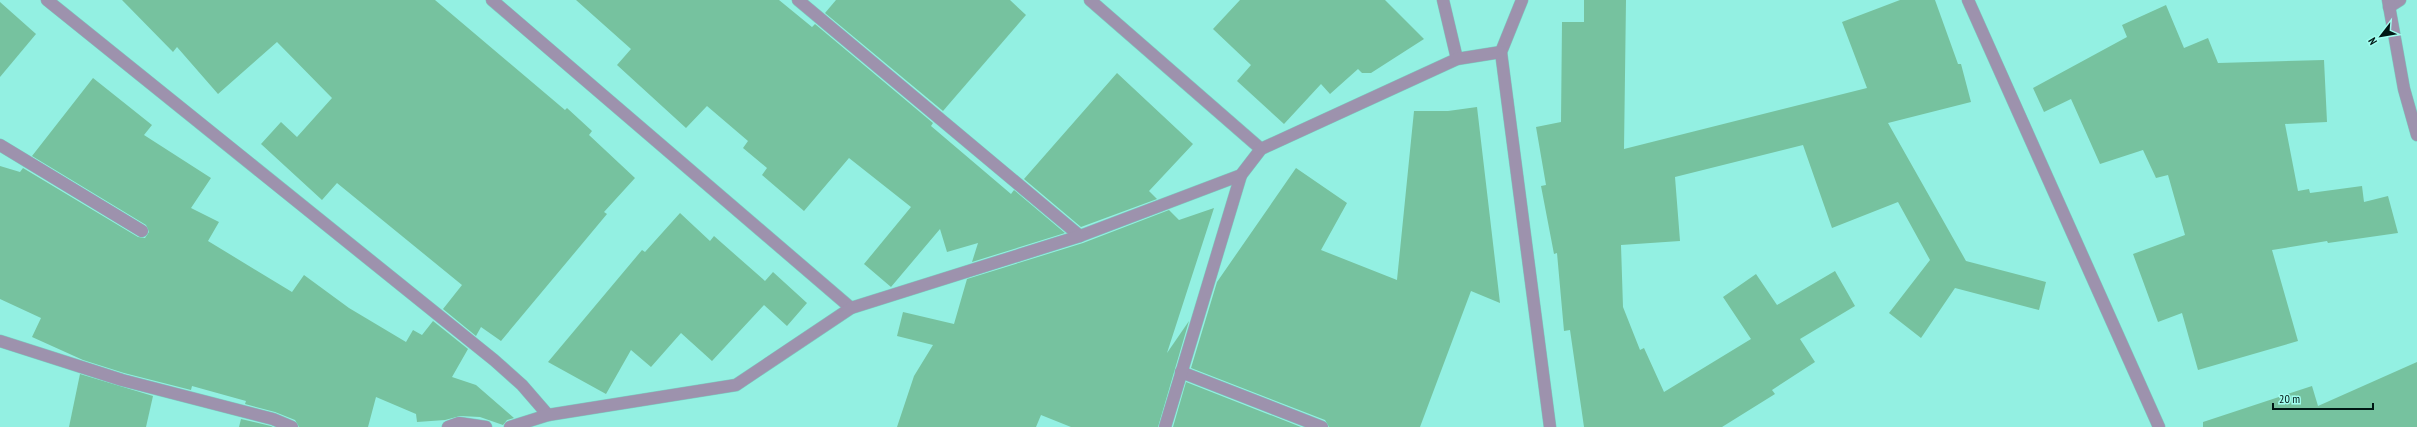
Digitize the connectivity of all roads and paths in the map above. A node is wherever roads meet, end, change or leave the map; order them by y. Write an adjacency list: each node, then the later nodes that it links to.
1 (47, 0): 21 (street)
2 (492, 0): 18 (street)
3 (798, 0): 17 (street)
4 (1090, 0): 14 (street)
5 (1443, 0): 11 (street)
6 (1522, 0): 10 (street)
7 (1968, 0): 29 (street)
8 (2400, 0): 9 (street)
9 (2389, 3): 12 (street)
10 (1501, 52): 11 (street); 28 (street)
11 (1457, 59): 14 (street)
12 (2417, 135)
13 (0, 145): 16 (street)
14 (1261, 149): 15 (street)
15 (1241, 175): 17 (street); 20 (street)
16 (142, 232)
17 (1080, 236): 18 (street)
18 (851, 308): 21 (street)
19 (0, 341): 22 (street)
20 (1181, 372): 26 (street); 27 (street)
21 (548, 415): 25 (street)
22 (292, 427)
23 (448, 427): 24 (street)
24 (486, 427)
25 (510, 427)
26 (1165, 427)
27 (1322, 427)
28 (1550, 427)
29 (2159, 427)

